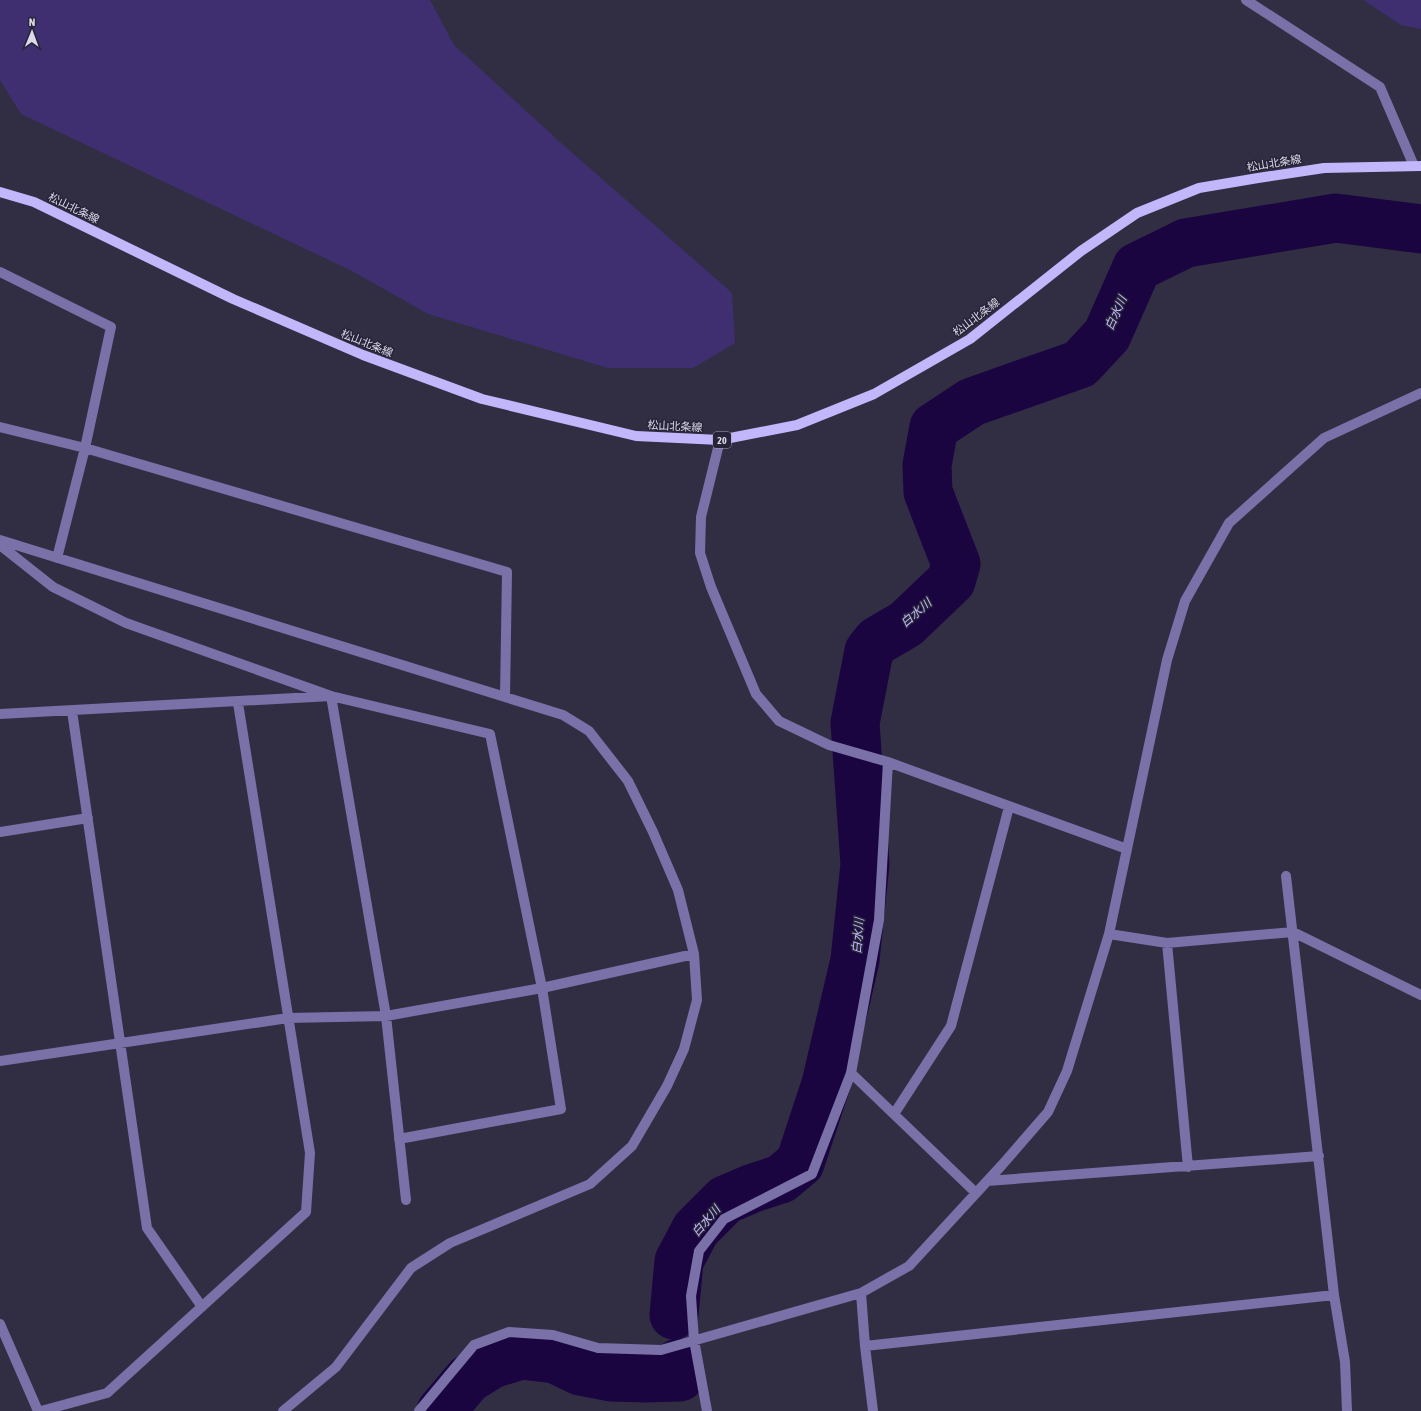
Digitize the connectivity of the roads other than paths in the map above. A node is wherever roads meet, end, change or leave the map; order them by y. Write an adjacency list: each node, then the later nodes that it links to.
1 (1246, 0): 2 (street)
2 (1418, 166): 7 (main road, 松山北条線 / 20)
3 (0, 192): 7 (main road, 松山北条線 / 20)
4 (0, 272): 8 (street)
5 (1421, 393): 21 (street)
6 (0, 427): 8 (street)
7 (720, 440): 17 (street)
8 (85, 448): 11 (street); 13 (street)
9 (0, 540): 11 (street)
10 (0, 545): 12 (street)
11 (57, 558): 13 (street)
12 (331, 696): 14 (street); 27 (street); 29 (street)
13 (505, 697): 26 (street)
14 (238, 702): 15 (street); 30 (street)
15 (72, 711): 16 (street); 19 (street)
16 (0, 714)
17 (888, 762): 18 (street); 33 (street)
18 (1009, 807): 21 (street); 34 (street)
19 (88, 818): 20 (street); 31 (street)
20 (0, 832)
21 (1127, 849): 24 (street)
22 (1286, 876): 23 (street)
23 (1293, 932): 25 (street); 28 (street); 36 (street)
24 (1109, 934): 25 (street); 38 (street)
25 (1167, 943): 37 (street)
26 (694, 954): 27 (street); 48 (street)
27 (542, 988): 29 (street); 35 (street)
28 (1421, 995)
29 (386, 1016): 30 (street); 35 (street)
30 (288, 1018): 31 (street); 43 (street)
31 (121, 1043): 32 (street); 43 (street)
32 (0, 1061)
33 (851, 1073): 34 (street); 45 (street)
34 (894, 1114): 39 (street)
35 (399, 1139): 40 (street)
36 (1319, 1156): 37 (street); 42 (street)
37 (1188, 1167): 38 (street)
38 (987, 1181): 39 (street)
39 (976, 1193): 41 (street)
40 (406, 1200)
41 (861, 1293): 45 (street); 46 (street)
42 (1334, 1295): 46 (street); 52 (street)
43 (202, 1307): 47 (street)
44 (0, 1324): 47 (street)
45 (694, 1340): 49 (street); 50 (street)
46 (864, 1346): 51 (street)
47 (39, 1411)
48 (283, 1411)
49 (419, 1411)
50 (707, 1411)
51 (873, 1411)
52 (1348, 1411)

